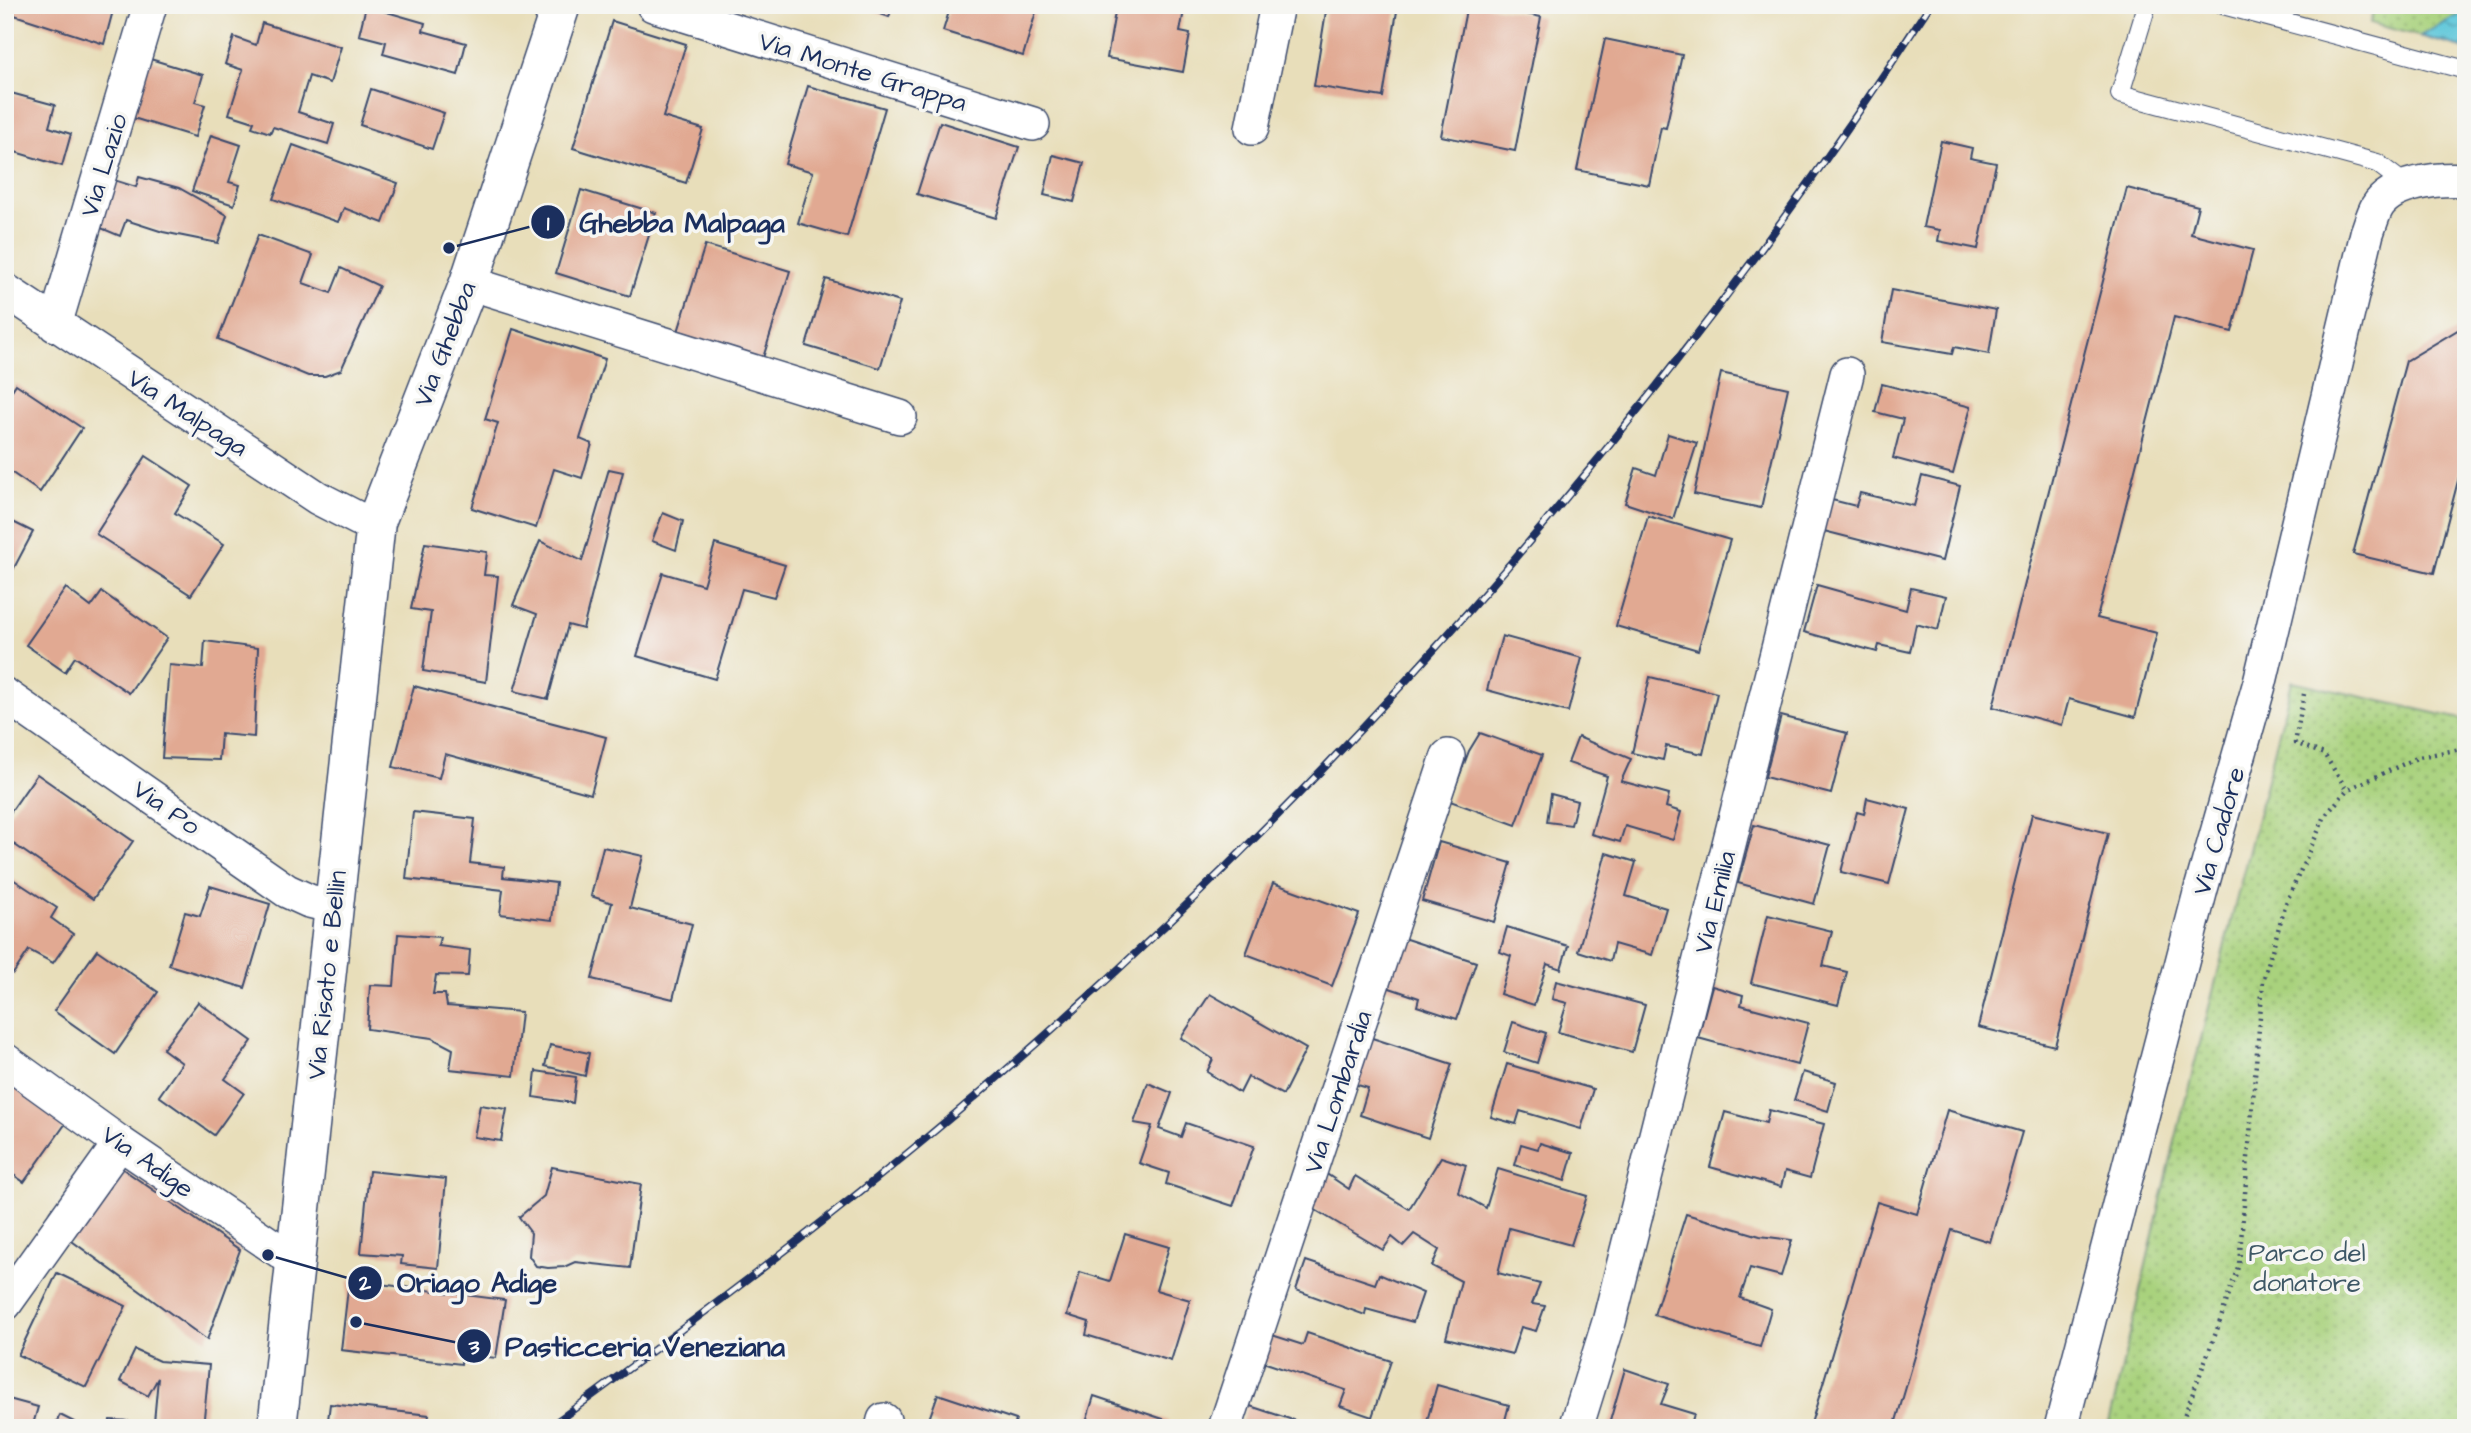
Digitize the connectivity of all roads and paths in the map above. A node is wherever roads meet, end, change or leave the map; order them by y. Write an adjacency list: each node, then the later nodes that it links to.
1 (150, 5): 14 (street, Via Lazio)
2 (561, 5): 12 (street, Via Ghebba)
3 (653, 5): 8 (street, Via Monte Grappa)
4 (1277, 5): 9 (street)
5 (2147, 5): 11 (lane)
6 (2223, 5): 7 (lane)
7 (2466, 70)
8 (1033, 124)
9 (1252, 128)
10 (2466, 180): 11 (street)
11 (2406, 185): 31 (street, Via Cadore)
12 (468, 283): 16 (street); 17 (street, Via Ghebba)
13 (5, 290): 14 (street, Via Malpaga)
14 (55, 325): 17 (street, Via Malpaga)
15 (1847, 374): 30 (street, Via Emilia)
16 (900, 417)
17 (376, 522): 23 (street, Via Risato e Bellin)
18 (2304, 694): 22 (path)
19 (5, 695): 23 (street, Via Po)
20 (2466, 748): 22 (path)
21 (1448, 756): 29 (street, Via Lombardia)
22 (2347, 789): 32 (path)
23 (334, 907): 26 (street, Via Risato e Bellin)
24 (5, 1060): 25 (street, Via Adige)
25 (120, 1143): 26 (street, Via Adige); 27 (street)
26 (293, 1260): 28 (street, Via Risato e Bellin)
27 (5, 1304)
28 (276, 1428)
29 (1225, 1428)
30 (1576, 1428)
31 (2061, 1428)
32 (2182, 1428)

